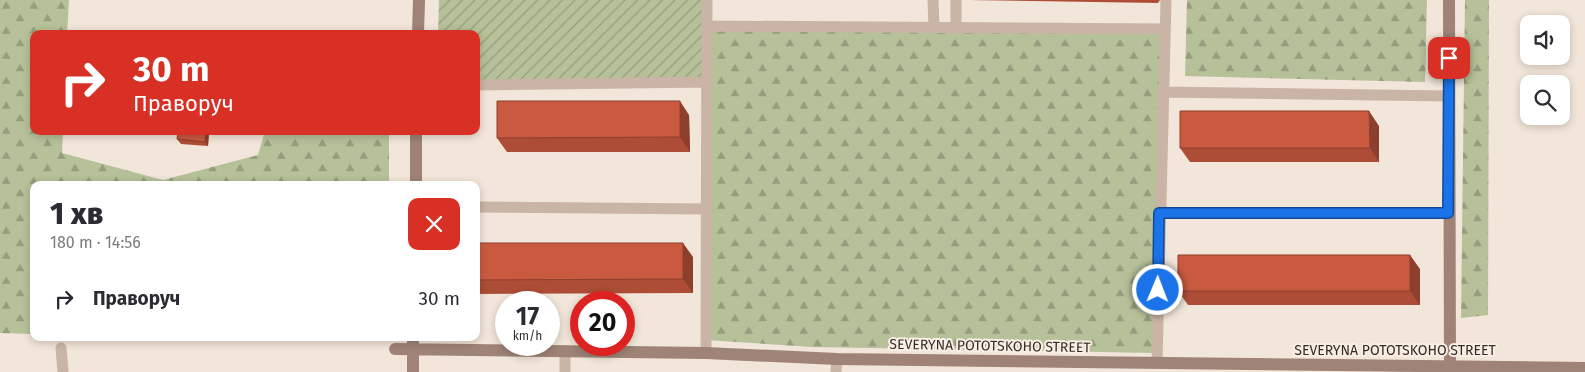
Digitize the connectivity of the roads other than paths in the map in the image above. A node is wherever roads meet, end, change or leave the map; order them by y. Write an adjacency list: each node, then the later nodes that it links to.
1 (419, 0): 11 (street)
2 (707, 0): 7 (lane)
3 (933, 0): 8 (lane)
4 (956, 0): 9 (lane)
5 (1166, 0): 10 (lane)
6 (1449, 0): 15 (street)
7 (706, 26): 8 (lane); 12 (lane)
8 (934, 26): 9 (lane)
9 (956, 27): 10 (lane)
10 (1166, 29): 14 (lane)
11 (418, 30)
12 (707, 82): 13 (lane); 19 (lane)
13 (480, 85)
14 (1163, 92): 15 (lane); 20 (lane)
15 (1448, 96): 21 (street)
16 (416, 135): 17 (street)
17 (416, 181)
18 (480, 207): 19 (lane)
19 (707, 209): 26 (lane)
20 (1159, 213): 21 (lane); 28 (lane)
21 (1448, 213): 32 (street)
22 (413, 343): 24 (street, SEVERYNA POTOTSKOHO STREET); 25 (street, SEVERYNA POTOTSKOHO STREET); 34 (street)
23 (61, 348): 33 (lane)
24 (395, 349)
25 (565, 351): 26 (street, SEVERYNA POTOTSKOHO STREET); 35 (lane)
26 (706, 353): 27 (street, SEVERYNA POTOTSKOHO STREET)
27 (836, 359): 29 (street, SEVERYNA POTOTSKOHO STREET); 36 (lane)
28 (1157, 363): 29 (street, SEVERYNA POTOTSKOHO STREET); 30 (street, SEVERYNA POTOTSKOHO STREET)
29 (1033, 367)
30 (1179, 368): 32 (street, SEVERYNA POTOTSKOHO STREET)
31 (1585, 368): 32 (street, SEVERYNA POTOTSKOHO STREET)
32 (1450, 369)
33 (63, 372)
34 (413, 372)
35 (565, 372)
36 (836, 372)

